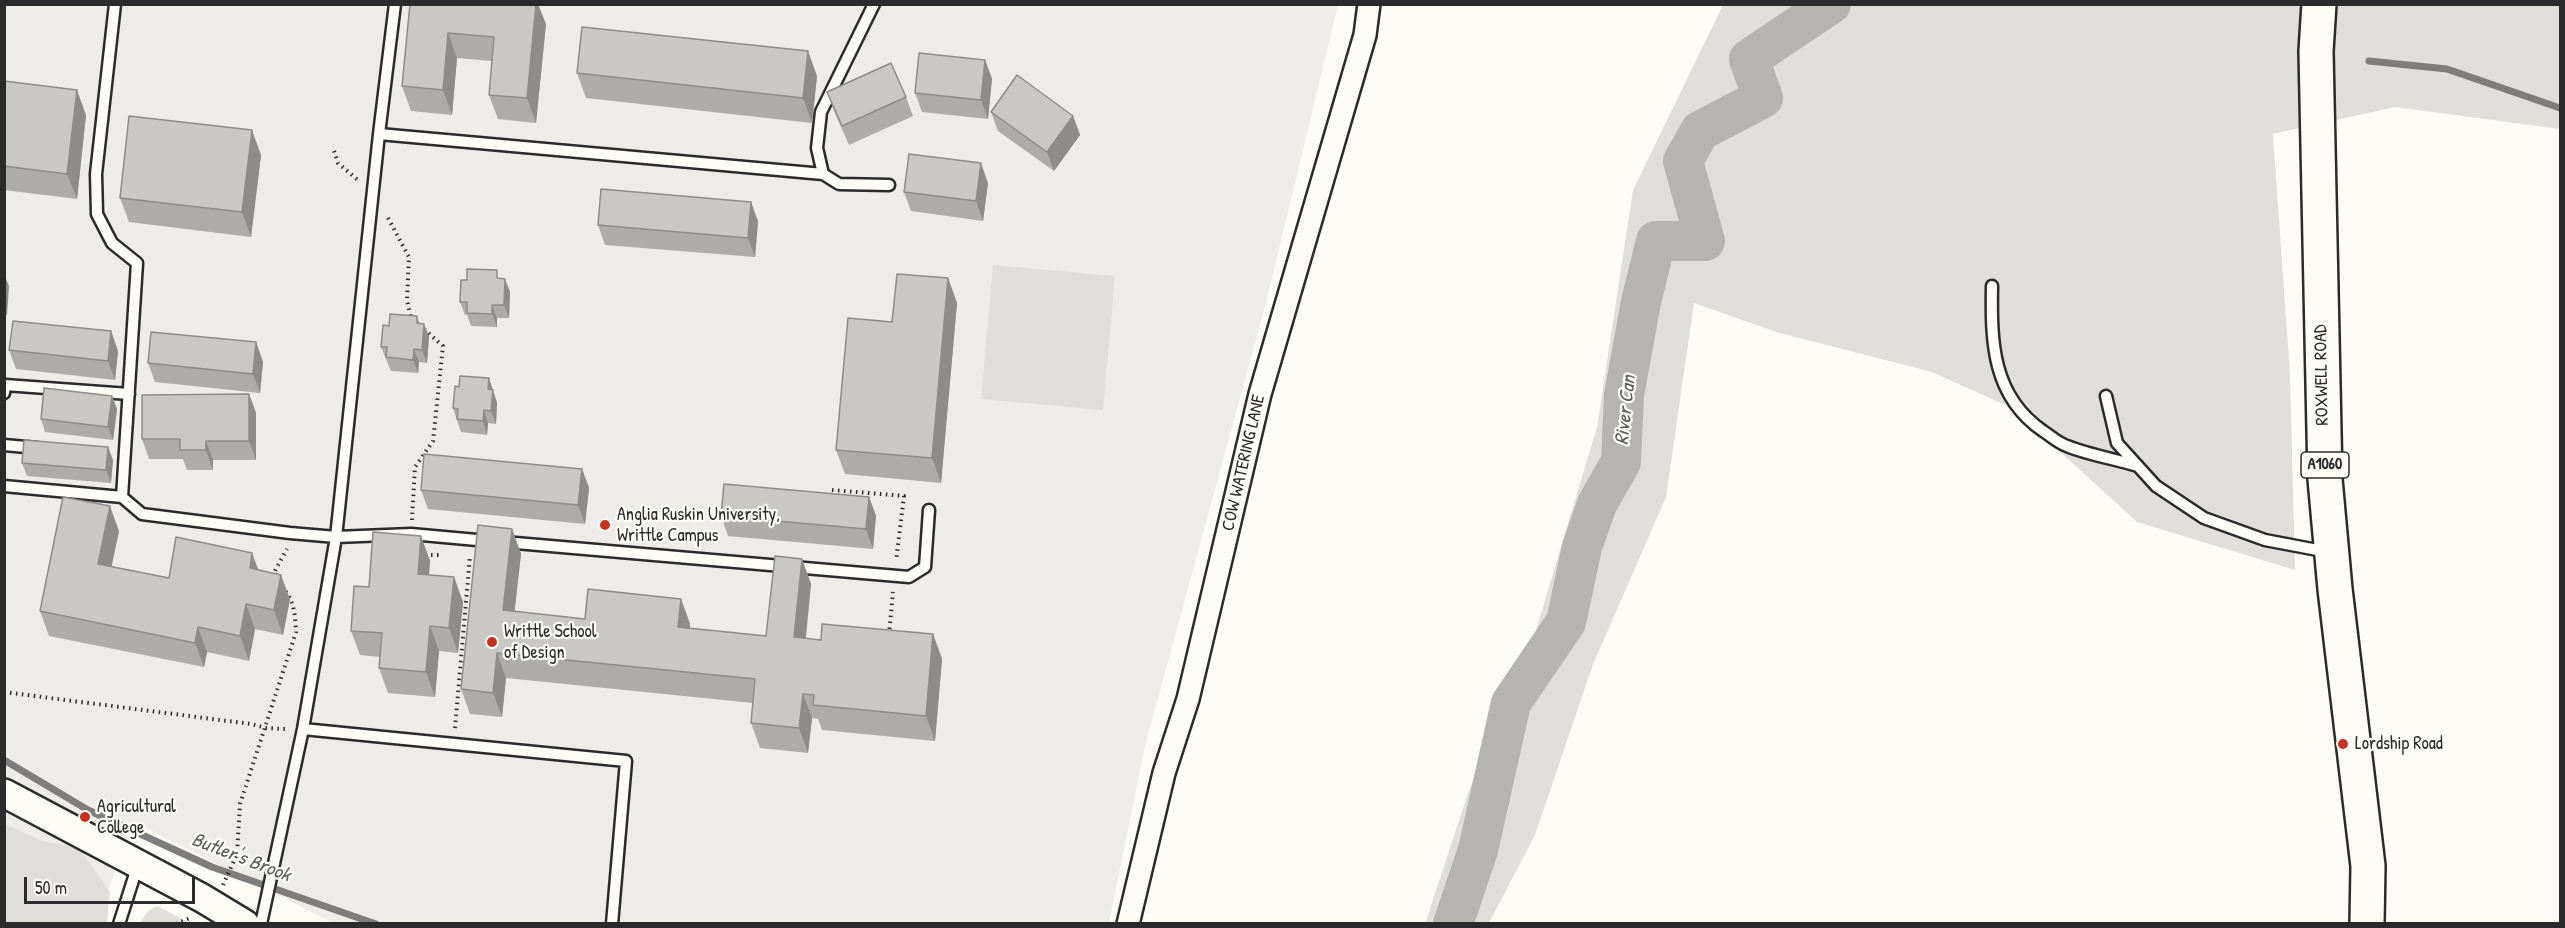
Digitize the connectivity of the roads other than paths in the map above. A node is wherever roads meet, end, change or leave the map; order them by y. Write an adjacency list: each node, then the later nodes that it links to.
1 (115, 4): 11 (lane)
2 (395, 4): 6 (lane)
3 (874, 4): 7 (lane)
4 (1369, 4): 30 (street, COW WATERING LANE)
5 (2319, 4): 22 (main road, ROXWELL ROAD / A1060)
6 (379, 134): 7 (lane); 21 (lane)
7 (823, 174): 8 (lane)
8 (889, 185)
9 (1992, 286): 17 (lane)
10 (4, 393): 11 (lane)
11 (129, 394): 16 (lane)
12 (2106, 396): 17 (lane)
13 (4, 445): 14 (lane)
14 (52, 450)
15 (111, 456): 16 (lane)
16 (123, 457): 19 (lane)
17 (2139, 466): 22 (lane)
18 (4, 486): 19 (lane)
19 (122, 497): 21 (lane)
20 (929, 510): 21 (lane)
21 (336, 537): 23 (lane)
22 (2332, 553): 31 (main road, ROXWELL ROAD / A1060)
23 (303, 729): 28 (lane); 29 (lane)
24 (4, 793): 25 (street)
25 (141, 865): 26 (lane); 27 (street)
26 (119, 924)
27 (244, 924)
28 (261, 924)
29 (612, 924)
30 (1128, 924)
31 (2367, 924)

